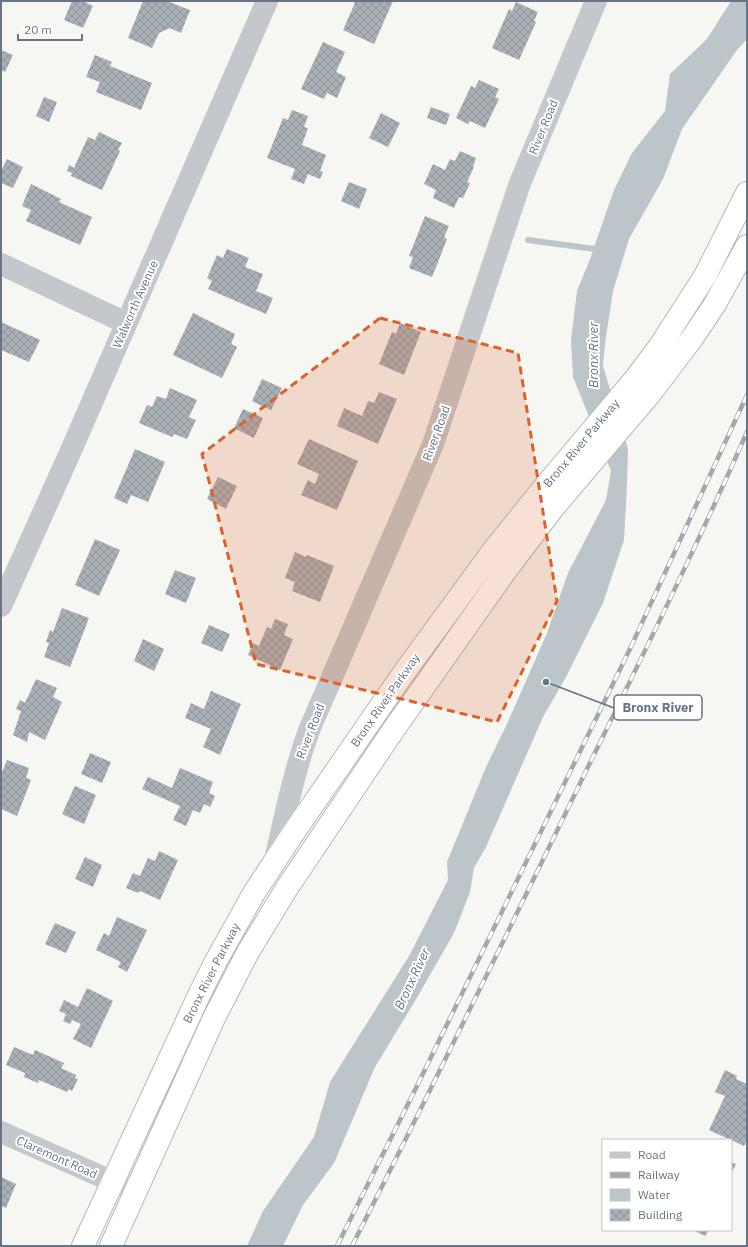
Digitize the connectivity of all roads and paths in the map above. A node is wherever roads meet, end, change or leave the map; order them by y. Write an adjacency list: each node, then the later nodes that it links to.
1 (267, 1): 6 (street, Walworth Avenue)
2 (596, 1): 8 (street, River Road)
3 (747, 193): 8 (highway, Bronx River Parkway)
4 (747, 246): 11 (highway, Bronx River Parkway)
5 (1, 264): 6 (street)
6 (126, 324): 7 (street, Walworth Avenue)
7 (1, 606)
8 (274, 863): 10 (highway, Bronx River Parkway)
9 (1, 1132): 10 (street, Claremont Road)
10 (114, 1182): 11 (street, Claremont Road); 12 (highway, Bronx River Parkway)
11 (136, 1192): 13 (highway, Bronx River Parkway)
12 (83, 1246)
13 (111, 1246)

